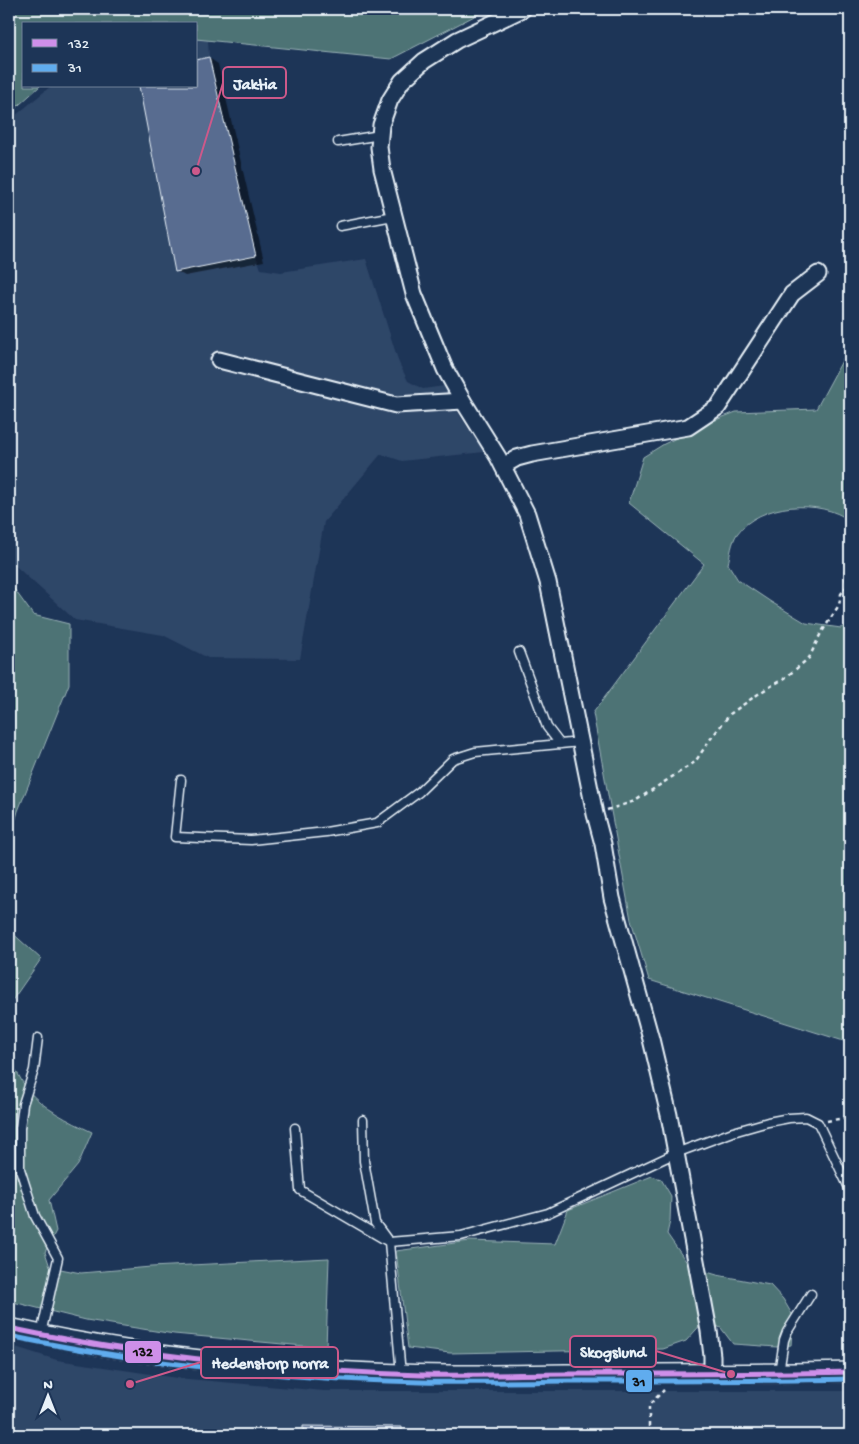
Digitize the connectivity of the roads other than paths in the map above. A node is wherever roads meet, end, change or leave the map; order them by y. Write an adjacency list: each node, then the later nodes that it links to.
1 (523, 9): 2 (street)
2 (380, 135): 3 (lane); 4 (street)
3 (338, 142)
4 (393, 216): 5 (lane); 8 (street)
5 (340, 226)
6 (818, 274): 9 (street)
7 (219, 360): 8 (street)
8 (462, 401): 9 (street)
9 (503, 466): 11 (street)
10 (519, 652): 12 (lane)
11 (581, 742): 12 (lane); 17 (street)
12 (560, 744): 13 (lane)
13 (181, 780)
14 (38, 1038): 22 (lane)
15 (362, 1120): 19 (lane)
16 (295, 1128): 19 (lane)
17 (676, 1153): 18 (lane); 19 (lane); 26 (street)
18 (850, 1190)
19 (389, 1242): 25 (lane)
20 (811, 1294): 24 (lane)
21 (9, 1328): 22 (street)
22 (41, 1335): 25 (street)
23 (850, 1372): 24 (street)
24 (779, 1373): 26 (street)
25 (401, 1374): 26 (street)
26 (712, 1374)

